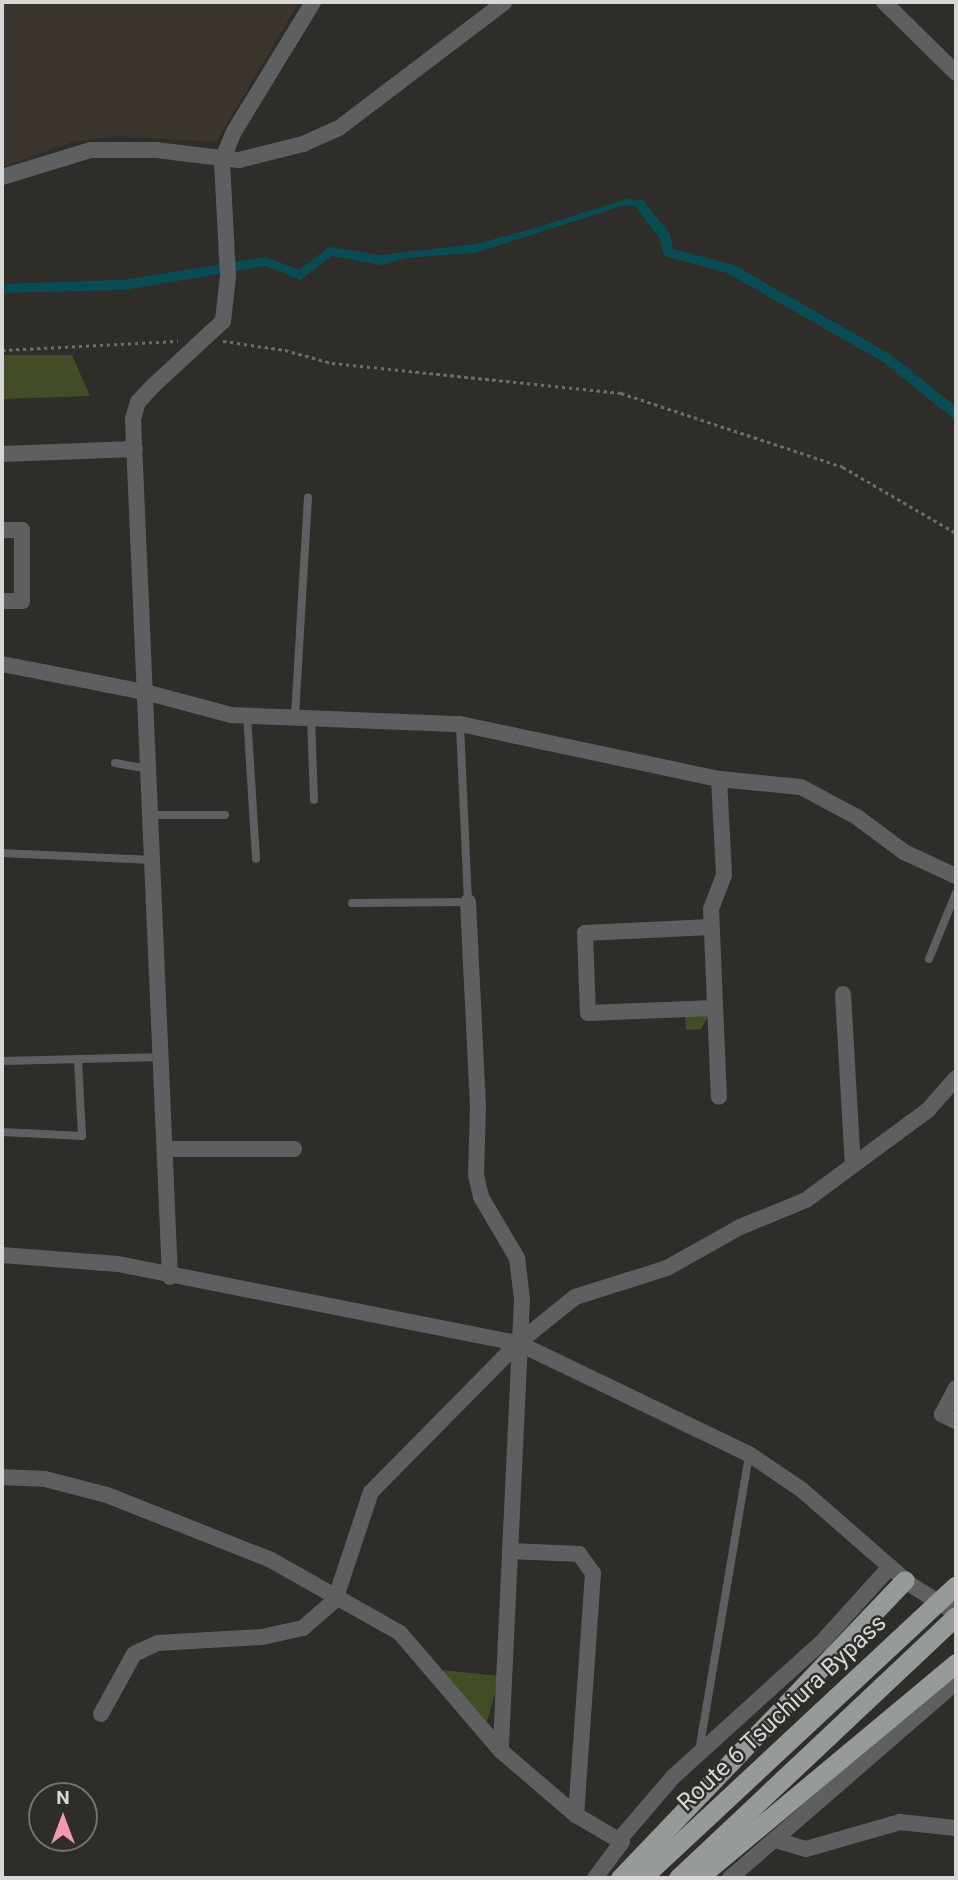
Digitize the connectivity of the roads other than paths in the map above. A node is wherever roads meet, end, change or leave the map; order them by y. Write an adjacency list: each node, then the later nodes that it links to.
1 (313, 2): 5 (street)
2 (505, 2): 5 (street)
3 (884, 2): 4 (street)
4 (956, 72)
5 (222, 160): 6 (street); 7 (street)
6 (2, 177)
7 (135, 449): 8 (street); 13 (street)
8 (2, 454)
9 (308, 497): 15 (lane)
10 (2, 530): 11 (street)
11 (2, 601)
12 (2, 664): 13 (street)
13 (145, 692): 14 (street); 18 (street)
14 (247, 715): 15 (street); 24 (lane)
15 (303, 716): 16 (street); 20 (lane)
16 (460, 724): 19 (street); 28 (lane)
17 (115, 763): 18 (lane)
18 (150, 769): 21 (street)
19 (719, 779): 26 (street); 30 (street)
20 (314, 800)
21 (152, 815): 22 (lane); 25 (street)
22 (225, 815)
23 (2, 853): 25 (lane)
24 (256, 859)
25 (155, 860): 34 (street)
26 (956, 876)
27 (956, 893): 31 (lane)
28 (468, 902): 29 (lane); 45 (street)
29 (352, 903)
30 (711, 927): 33 (street); 33 (street)
31 (929, 959)
32 (843, 994): 42 (street)
33 (715, 1009): 38 (street)
34 (162, 1057): 35 (lane); 40 (street)
35 (78, 1059): 36 (lane); 39 (lane)
36 (2, 1061)
37 (956, 1078): 42 (street)
38 (719, 1097)
39 (2, 1132)
40 (165, 1149): 41 (street); 44 (street)
41 (294, 1149)
42 (853, 1166): 45 (street)
43 (2, 1255): 44 (street)
44 (170, 1277): 45 (street)
45 (518, 1343): 48 (street); 50 (street); 53 (street)
46 (956, 1388): 47 (street)
47 (956, 1421)
48 (749, 1454): 51 (street); 59 (lane)
49 (2, 1477): 53 (street)
50 (510, 1551): 58 (street); 60 (street)
51 (902, 1578): 54 (street); 59 (street); 65 (highway)
52 (956, 1585): 66 (highway, Route 6 Tsuchiura Bypass)
53 (335, 1600): 57 (street); 58 (street)
54 (956, 1615): 67 (highway, Route 6 Tsuchiura Bypass)
55 (956, 1663): 68 (highway)
56 (956, 1682): 62 (street)
57 (101, 1714)
58 (501, 1751): 60 (street)
59 (698, 1754): 63 (street)
60 (576, 1815): 63 (street)
61 (956, 1828): 62 (street)
62 (775, 1839): 69 (street)
63 (620, 1840): 64 (street)
64 (595, 1878)
65 (620, 1878)
66 (642, 1878)
67 (678, 1878)
68 (698, 1878)
69 (730, 1878)

